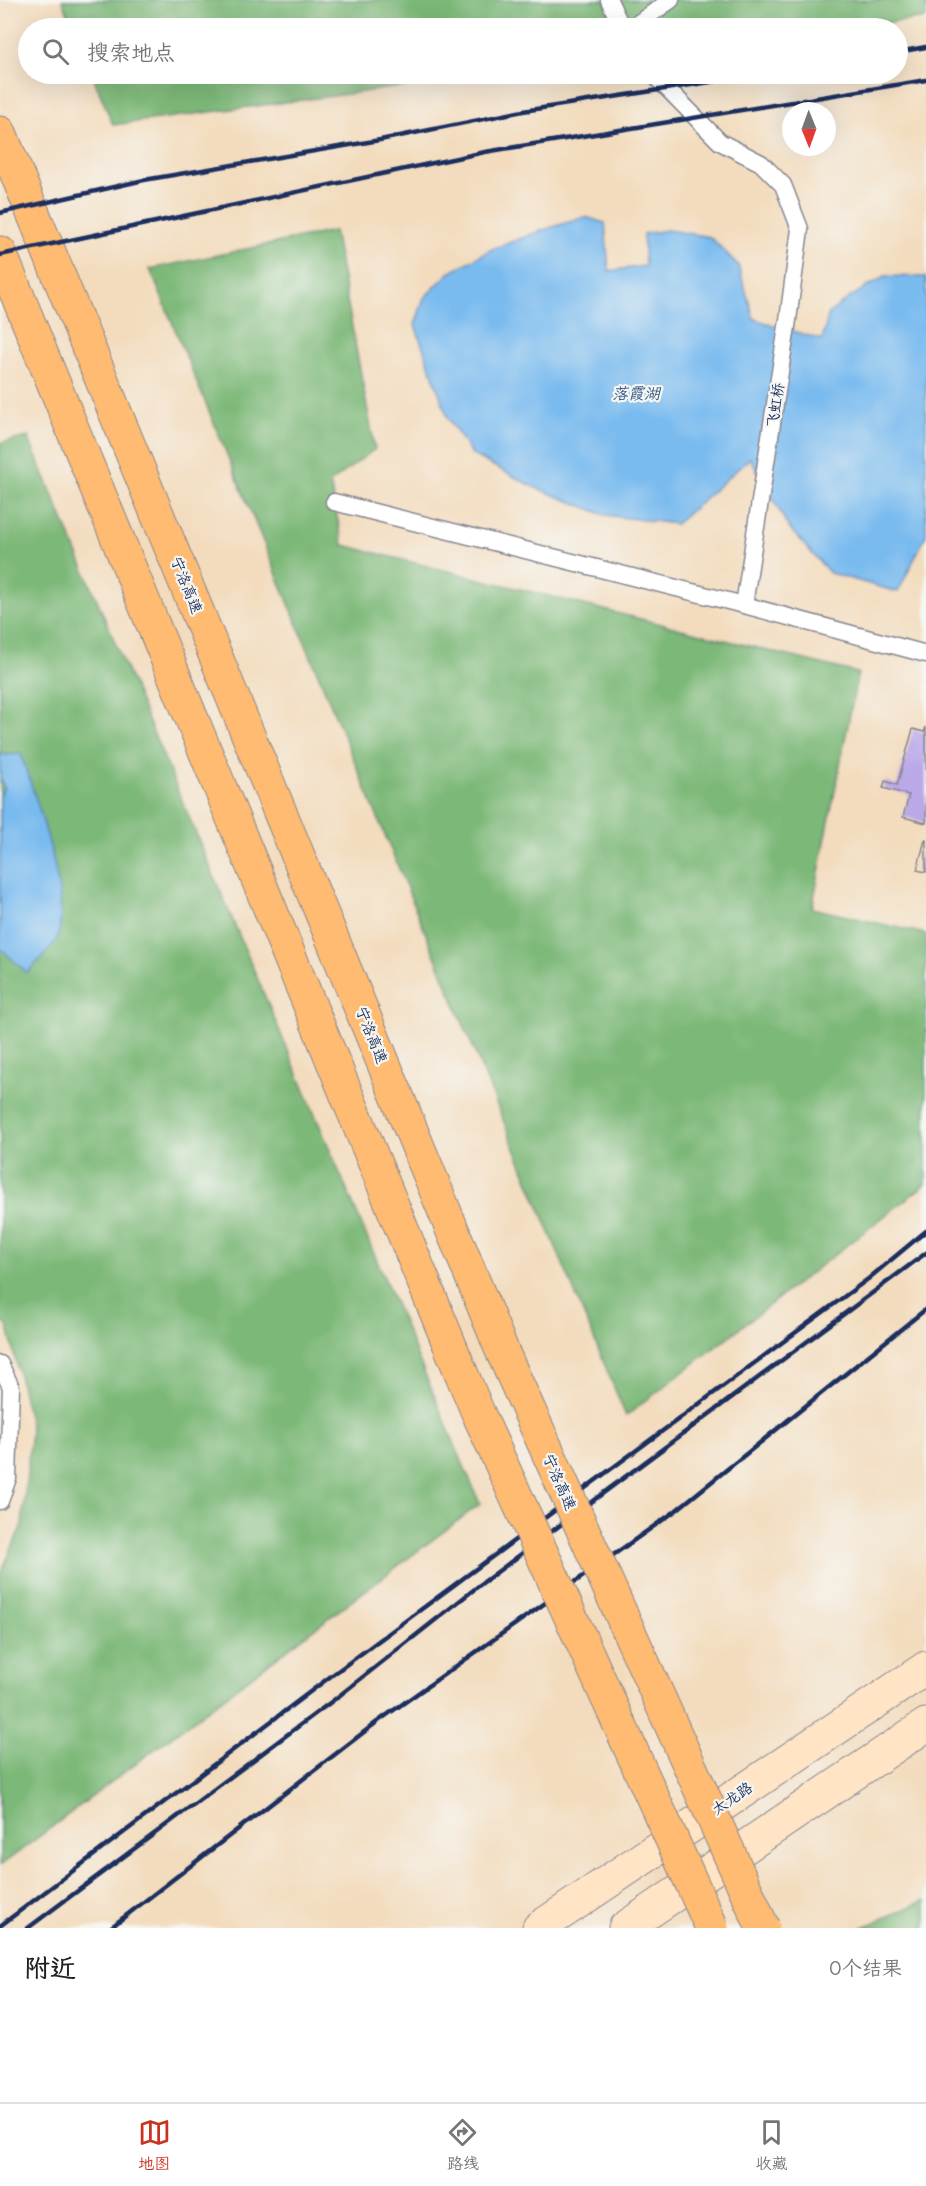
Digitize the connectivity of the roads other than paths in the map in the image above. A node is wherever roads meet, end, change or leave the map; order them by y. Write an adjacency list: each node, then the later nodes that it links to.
1 (609, 0): 3 (lane)
2 (671, 0): 4 (lane)
3 (617, 18)
4 (645, 18)
5 (663, 84): 9 (lane, 飞虹桥)
6 (0, 133): 18 (highway, 宁洛高速, bridge)
7 (0, 253): 17 (highway, bridge)
8 (334, 502): 9 (lane)
9 (744, 605): 10 (lane)
10 (926, 654)
11 (0, 1365): 12 (lane)
12 (0, 1501)
13 (926, 1668): 15 (main road, 太龙路)
14 (926, 1725): 16 (main road)
15 (539, 1928)
16 (625, 1928)
17 (712, 1928)
18 (763, 1928)

